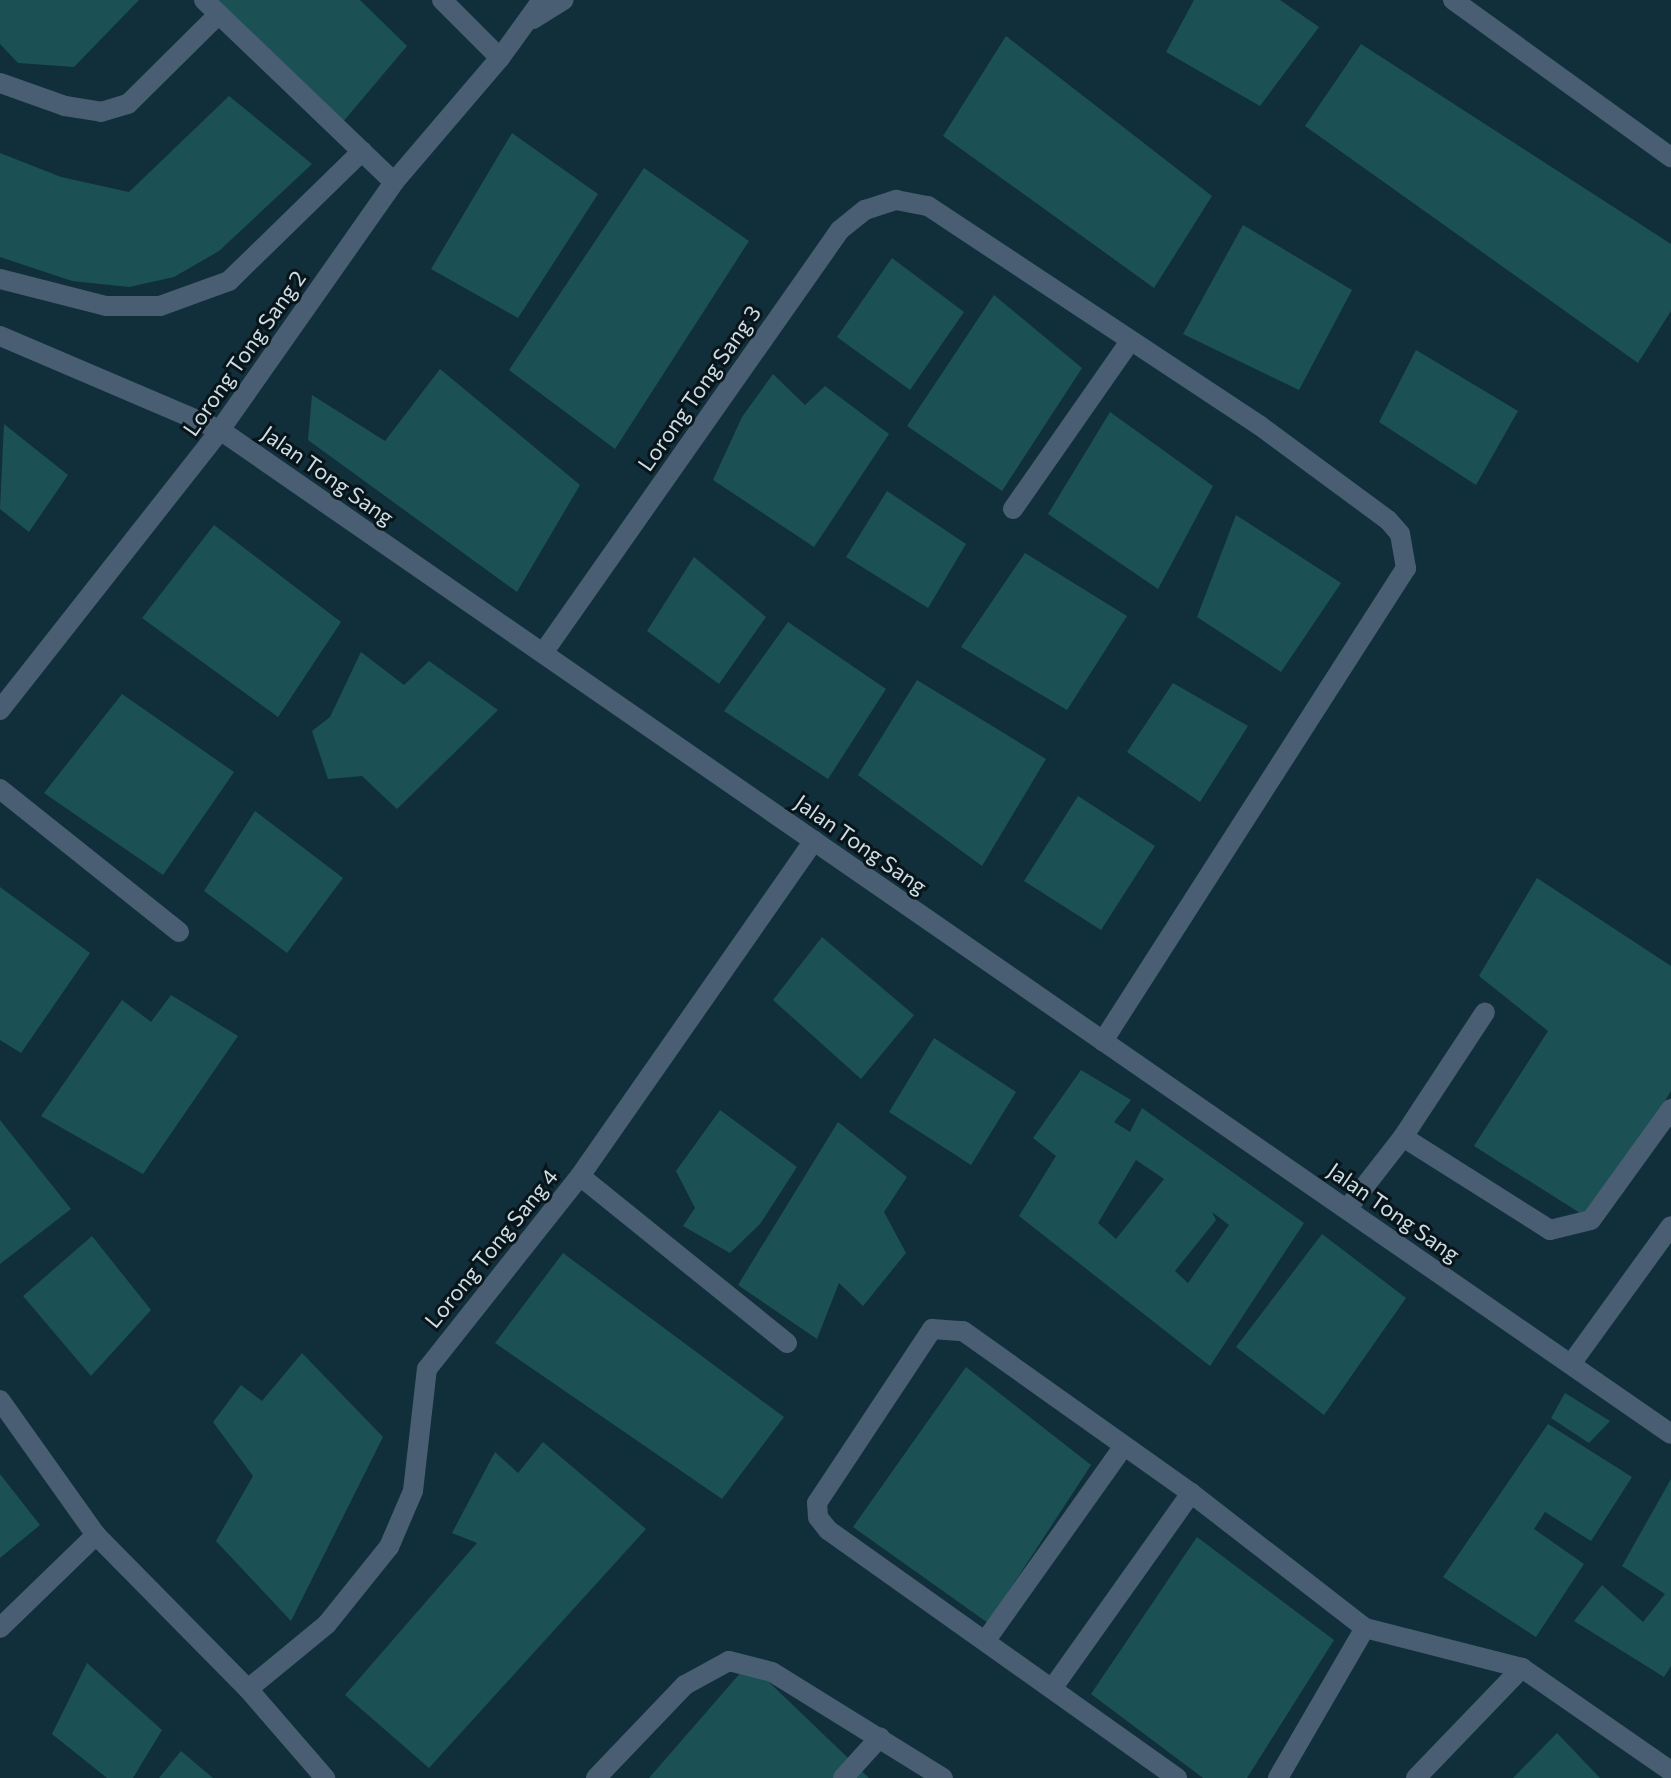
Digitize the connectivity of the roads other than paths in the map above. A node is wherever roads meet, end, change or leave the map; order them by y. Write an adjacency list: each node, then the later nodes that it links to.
1 (542, 0): 6 (street, Lorong Tong Sang 2)
2 (563, 0): 6 (street, Lorong Tong Sang 2)
3 (1453, 0): 10 (street)
4 (452, 4): 7 (street)
5 (211, 7): 8 (street); 9 (street)
6 (526, 24): 7 (street, Lorong Tong Sang 2)
7 (500, 58): 11 (street, Lorong Tong Sang 2)
8 (0, 83)
9 (362, 151): 11 (street); 12 (street)
10 (1671, 157)
11 (394, 182): 15 (street, Lorong Tong Sang 2)
12 (0, 279)
13 (0, 336): 15 (street, Jalan Tong Sang)
14 (1129, 343): 16 (street); 17 (street, Lorong Tong Sang 3); 23 (street)
15 (220, 430): 17 (street, Jalan Tong Sang); 18 (street, Lorong Tong Sang 2)
16 (1013, 509)
17 (543, 653): 20 (street, Jalan Tong Sang)
18 (0, 710)
19 (0, 789): 21 (street)
20 (814, 841): 23 (street, Jalan Tong Sang); 26 (street, Lorong Tong Sang 4)
21 (179, 932)
22 (1485, 1012): 25 (street)
23 (1103, 1041): 27 (street, Jalan Tong Sang)
24 (1671, 1109): 25 (street)
25 (1403, 1137): 27 (street)
26 (580, 1176): 29 (street); 41 (street, Lorong Tong Sang 4)
27 (1347, 1209): 30 (street, Jalan Tong Sang)
28 (1671, 1226): 30 (street)
29 (787, 1343)
30 (1571, 1364): 32 (street, Jalan Tong Sang)
31 (0, 1400): 35 (street)
32 (1671, 1434)
33 (1124, 1446): 34 (street); 38 (street); 38 (street)
34 (1191, 1493): 37 (street); 40 (street)
35 (96, 1535): 36 (street); 41 (street)
36 (0, 1628)
37 (1365, 1628): 39 (street); 49 (street)
38 (986, 1640): 40 (street)
39 (1522, 1668): 43 (street); 50 (street)
40 (1054, 1686): 48 (street)
41 (248, 1689): 44 (street)
42 (880, 1737): 45 (street); 46 (street); 47 (street)
43 (1667, 1773)
44 (325, 1778)
45 (596, 1778)
46 (843, 1778)
47 (943, 1778)
48 (1177, 1778)
49 (1278, 1778)
50 (1416, 1778)

